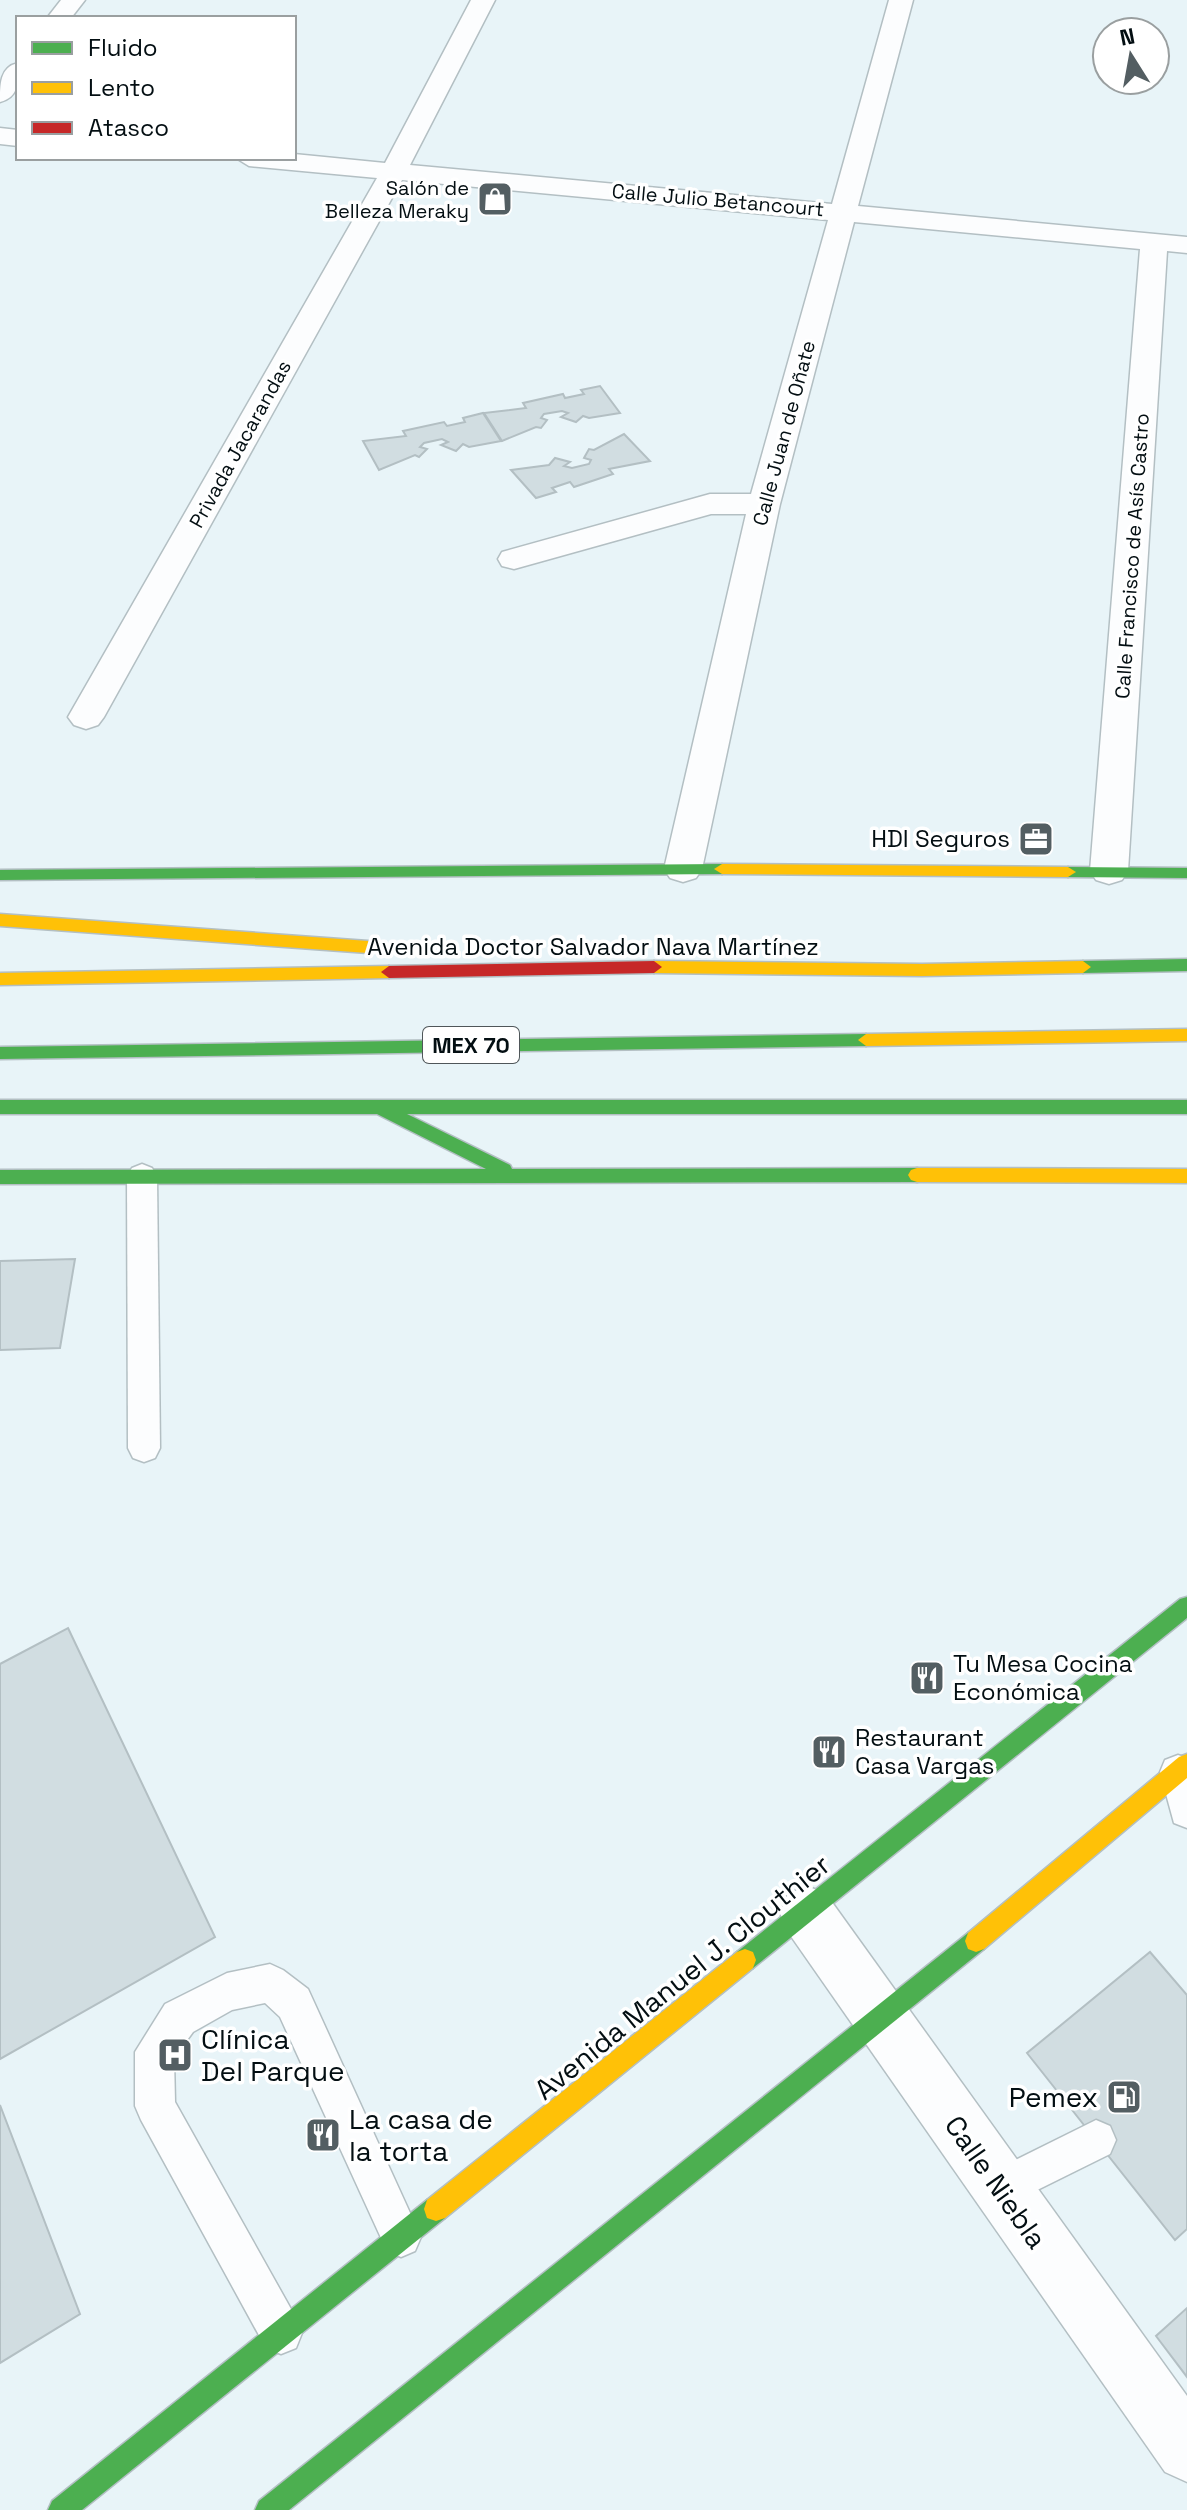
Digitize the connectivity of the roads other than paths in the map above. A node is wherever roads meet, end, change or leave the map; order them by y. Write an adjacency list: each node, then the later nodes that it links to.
1 (73, 0): 4 (street)
2 (483, 0): 8 (street, Privada Jacarandas)
3 (901, 0): 9 (street, Calle Juan de Oñate)
4 (61, 16)
5 (16, 73): 6 (street)
6 (0, 94)
7 (271, 160): 8 (street, Calle Julio Betancourt)
8 (394, 171): 9 (street, Calle Julio Betancourt); 14 (street, Privada Jacarandas)
9 (843, 212): 10 (street, Calle Julio Betancourt); 12 (street, Calle Juan de Oñate)
10 (1154, 241): 11 (street, Calle Julio Betancourt); 16 (street, Calle Francisco de Asís Castro)
11 (1187, 245)
12 (764, 504): 13 (street); 15 (street, Calle Juan de Oñate)
13 (514, 559)
14 (86, 717)
15 (683, 869): 16 (main road); 18 (main road)
16 (1109, 871): 17 (main road)
17 (1187, 873)
18 (0, 875)
19 (0, 920): 20 (main road)
20 (386, 948)
21 (432, 952): 23 (main road)
22 (1187, 965): 23 (main road, Avenida Doctor Salvador Nava Martínez)
23 (634, 967): 24 (main road, Avenida Doctor Salvador Nava Martínez)
24 (0, 979)
25 (1187, 1035): 26 (main road, MEX 70)
26 (0, 1053)
27 (0, 1107): 29 (main road)
28 (1187, 1107): 29 (main road)
29 (381, 1108): 30 (main road)
30 (510, 1173): 31 (main road); 32 (main road)
31 (142, 1176): 33 (main road); 34 (lane)
32 (1187, 1176)
33 (0, 1177)
34 (144, 1448)
35 (1187, 1606): 38 (main road, Avenida Manuel J. Clouthier)
36 (1182, 1768): 37 (lane); 39 (main road)
37 (1187, 1810)
38 (807, 1913): 39 (street, Calle Niebla); 42 (main road, Avenida Manuel J. Clouthier)
39 (881, 2020): 41 (street, Calle Niebla); 46 (main road)
40 (1096, 2140): 41 (lane)
41 (1001, 2188): 44 (street, Calle Niebla)
42 (401, 2237): 43 (main road, Avenida Manuel J. Clouthier); 43 (lane)
43 (281, 2333): 45 (main road, Avenida Manuel J. Clouthier)
44 (1187, 2450)
45 (61, 2510)
46 (268, 2510)

